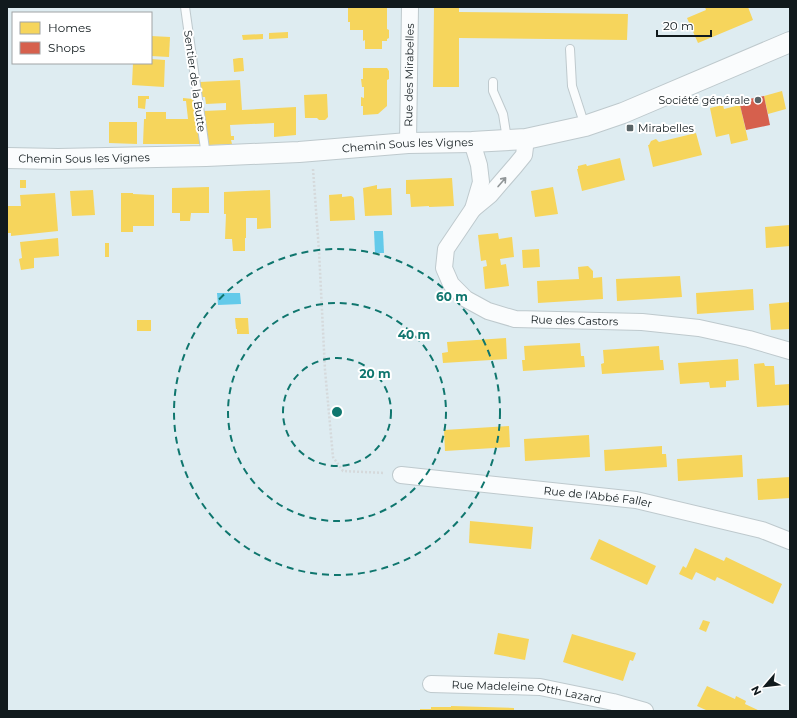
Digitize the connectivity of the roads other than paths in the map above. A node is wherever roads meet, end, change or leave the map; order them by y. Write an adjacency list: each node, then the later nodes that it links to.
1 (185, 7): 10 (lane, Sentier de la Butte)
2 (410, 7): 9 (street, Rue des Mirabelles)
3 (790, 42): 6 (street, Chemin Sous les Vignes)
4 (570, 49): 6 (lane)
5 (493, 82): 7 (lane)
6 (586, 126): 7 (street, Chemin Sous les Vignes)
7 (517, 140): 8 (street, Chemin Sous les Vignes); 12 (street, Rue des Castors, one-way to 7)
8 (472, 142): 9 (street, Chemin Sous les Vignes); 12 (street, Rue des Castors)
9 (408, 144): 10 (street, Chemin Sous les Vignes)
10 (206, 156): 11 (street, Chemin Sous les Vignes)
11 (7, 158)
12 (473, 209): 13 (street, Rue des Castors)
13 (790, 351)
14 (401, 474): 15 (street, Rue de l'Abbé Faller)
15 (790, 541)
16 (431, 684): 17 (street, Rue Madeleine Otth Lazard)
17 (645, 711)

